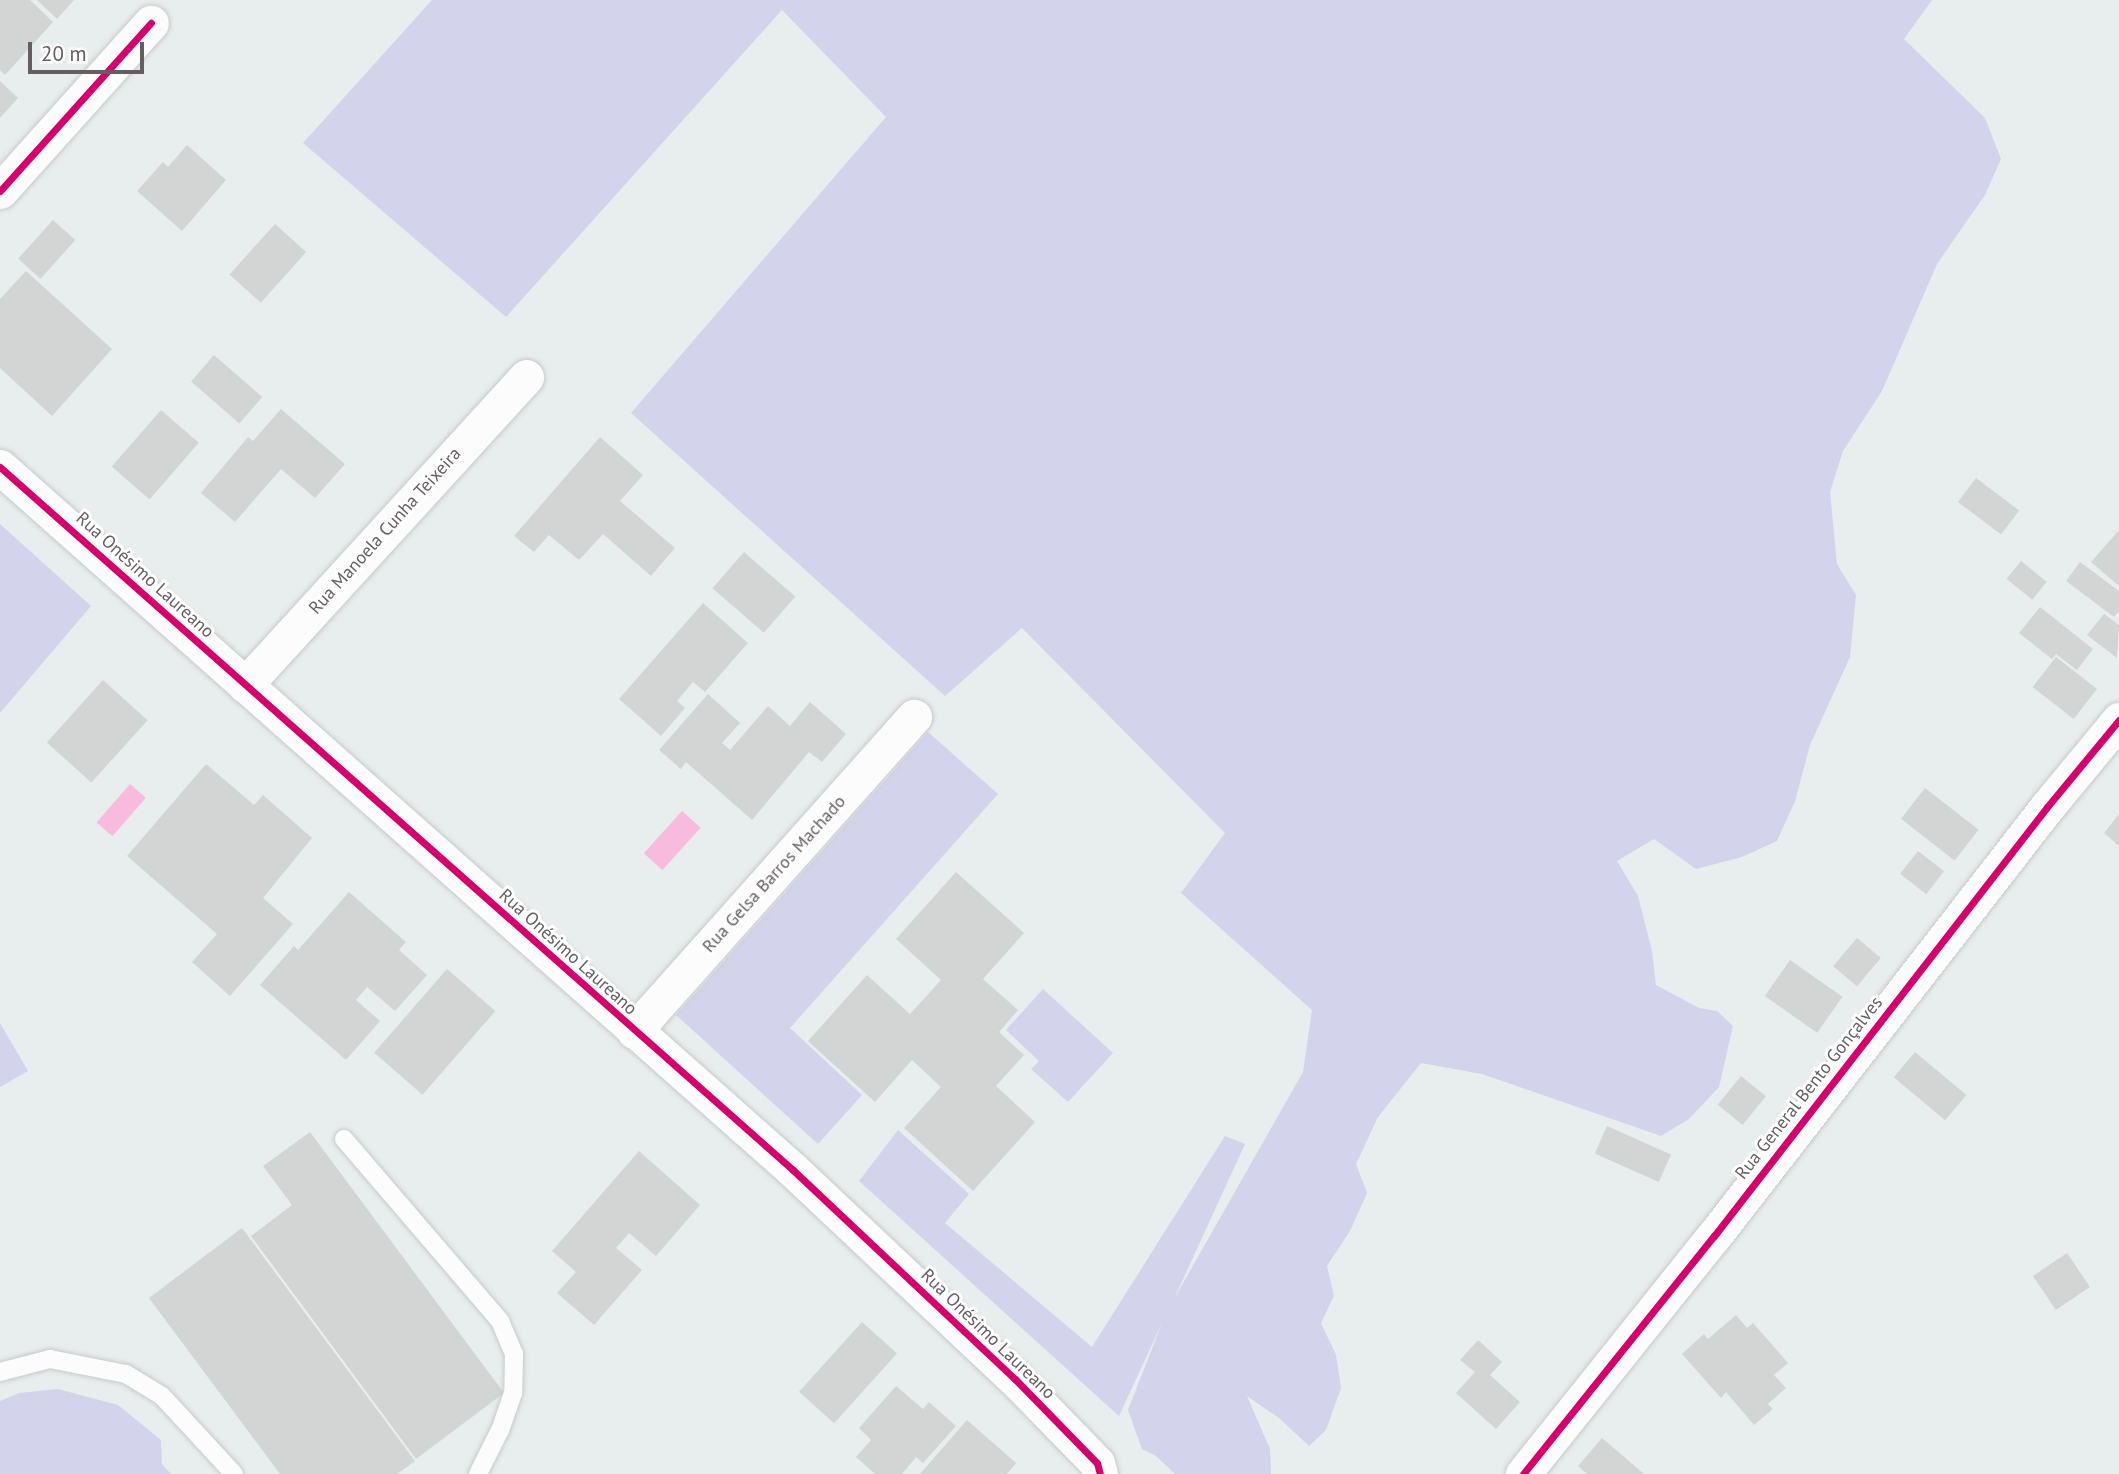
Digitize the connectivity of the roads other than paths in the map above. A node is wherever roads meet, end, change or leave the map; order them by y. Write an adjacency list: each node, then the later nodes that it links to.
1 (151, 23): 2 (street)
2 (0, 191)
3 (526, 377): 5 (street, Rua Manoela Cunha Teixeira)
4 (0, 467): 5 (street, Rua Onésimo Laureano)
5 (245, 685): 8 (street, Rua Onésimo Laureano)
6 (914, 717): 8 (street, Rua Gelsa Barros Machado)
7 (2119, 720): 14 (street, Rua General Bento Gonçalves)
8 (634, 1031): 13 (street, Rua Onésimo Laureano)
9 (344, 1139): 12 (lane)
10 (0, 1372): 11 (lane)
11 (234, 1474)
12 (478, 1474)
13 (1100, 1474)
14 (1523, 1474)

